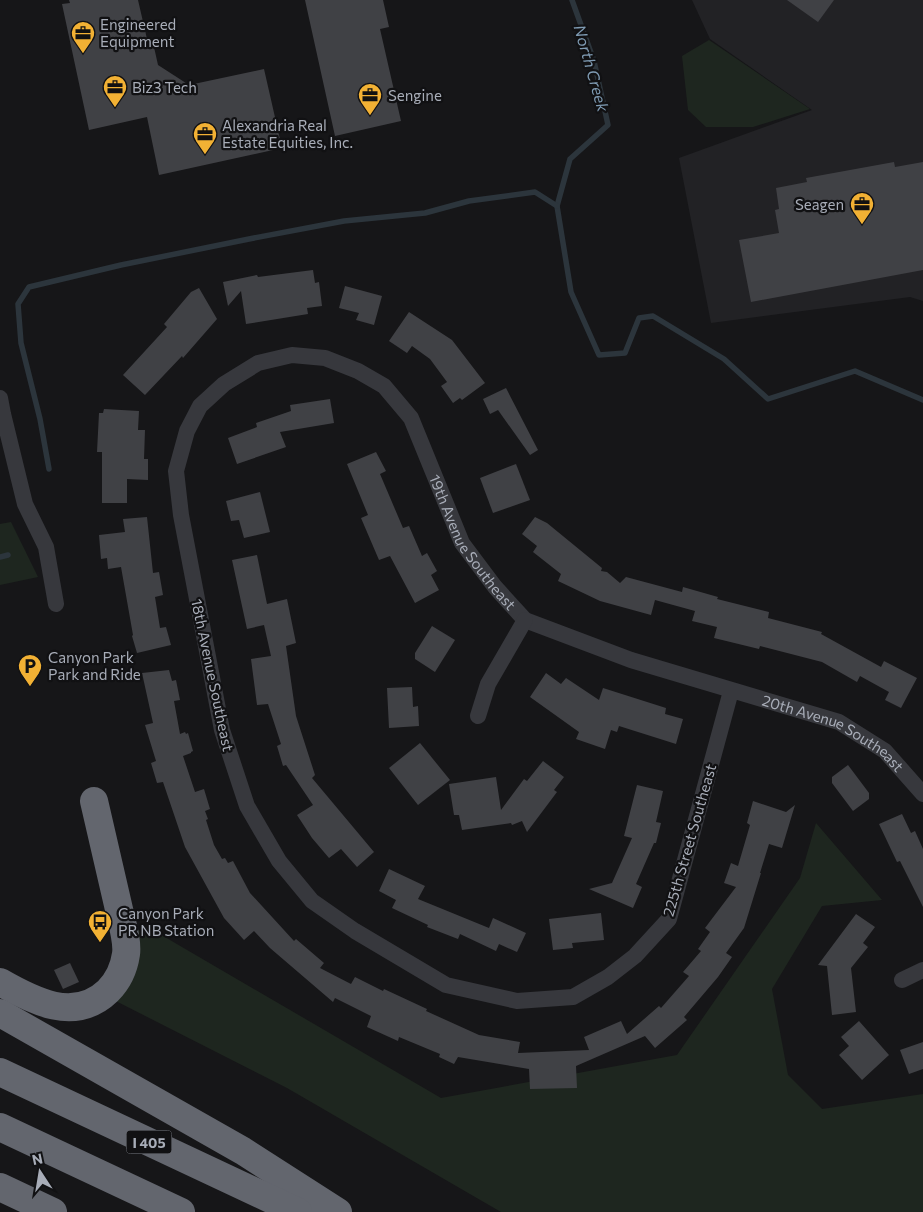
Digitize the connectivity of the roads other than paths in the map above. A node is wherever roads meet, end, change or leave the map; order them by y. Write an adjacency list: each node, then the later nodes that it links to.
1 (258, 363): 4 (street, 19th Avenue Southeast); 12 (street, 18th Avenue Southeast)
2 (0, 398): 3 (street)
3 (56, 604)
4 (525, 620): 5 (street, 19th Avenue Southeast); 6 (street)
5 (731, 691): 7 (street, 20th Avenue Southeast); 12 (street, 225th Street Southeast)
6 (478, 716)
7 (923, 794)
8 (94, 801): 11 (highway)
9 (923, 970): 10 (street)
10 (902, 980)
11 (0, 982)
12 (446, 985)
13 (0, 1013): 26 (highway)
14 (0, 1072): 25 (highway, I 405)
15 (0, 1077): 24 (highway, I 405)
16 (0, 1127): 23 (highway)
17 (0, 1147): 22 (highway)
18 (0, 1187): 21 (highway)
19 (0, 1208): 20 (highway)
20 (11, 1212)
21 (53, 1212)
22 (139, 1212)
23 (181, 1212)
24 (256, 1212)
25 (298, 1212)
26 (338, 1212)

